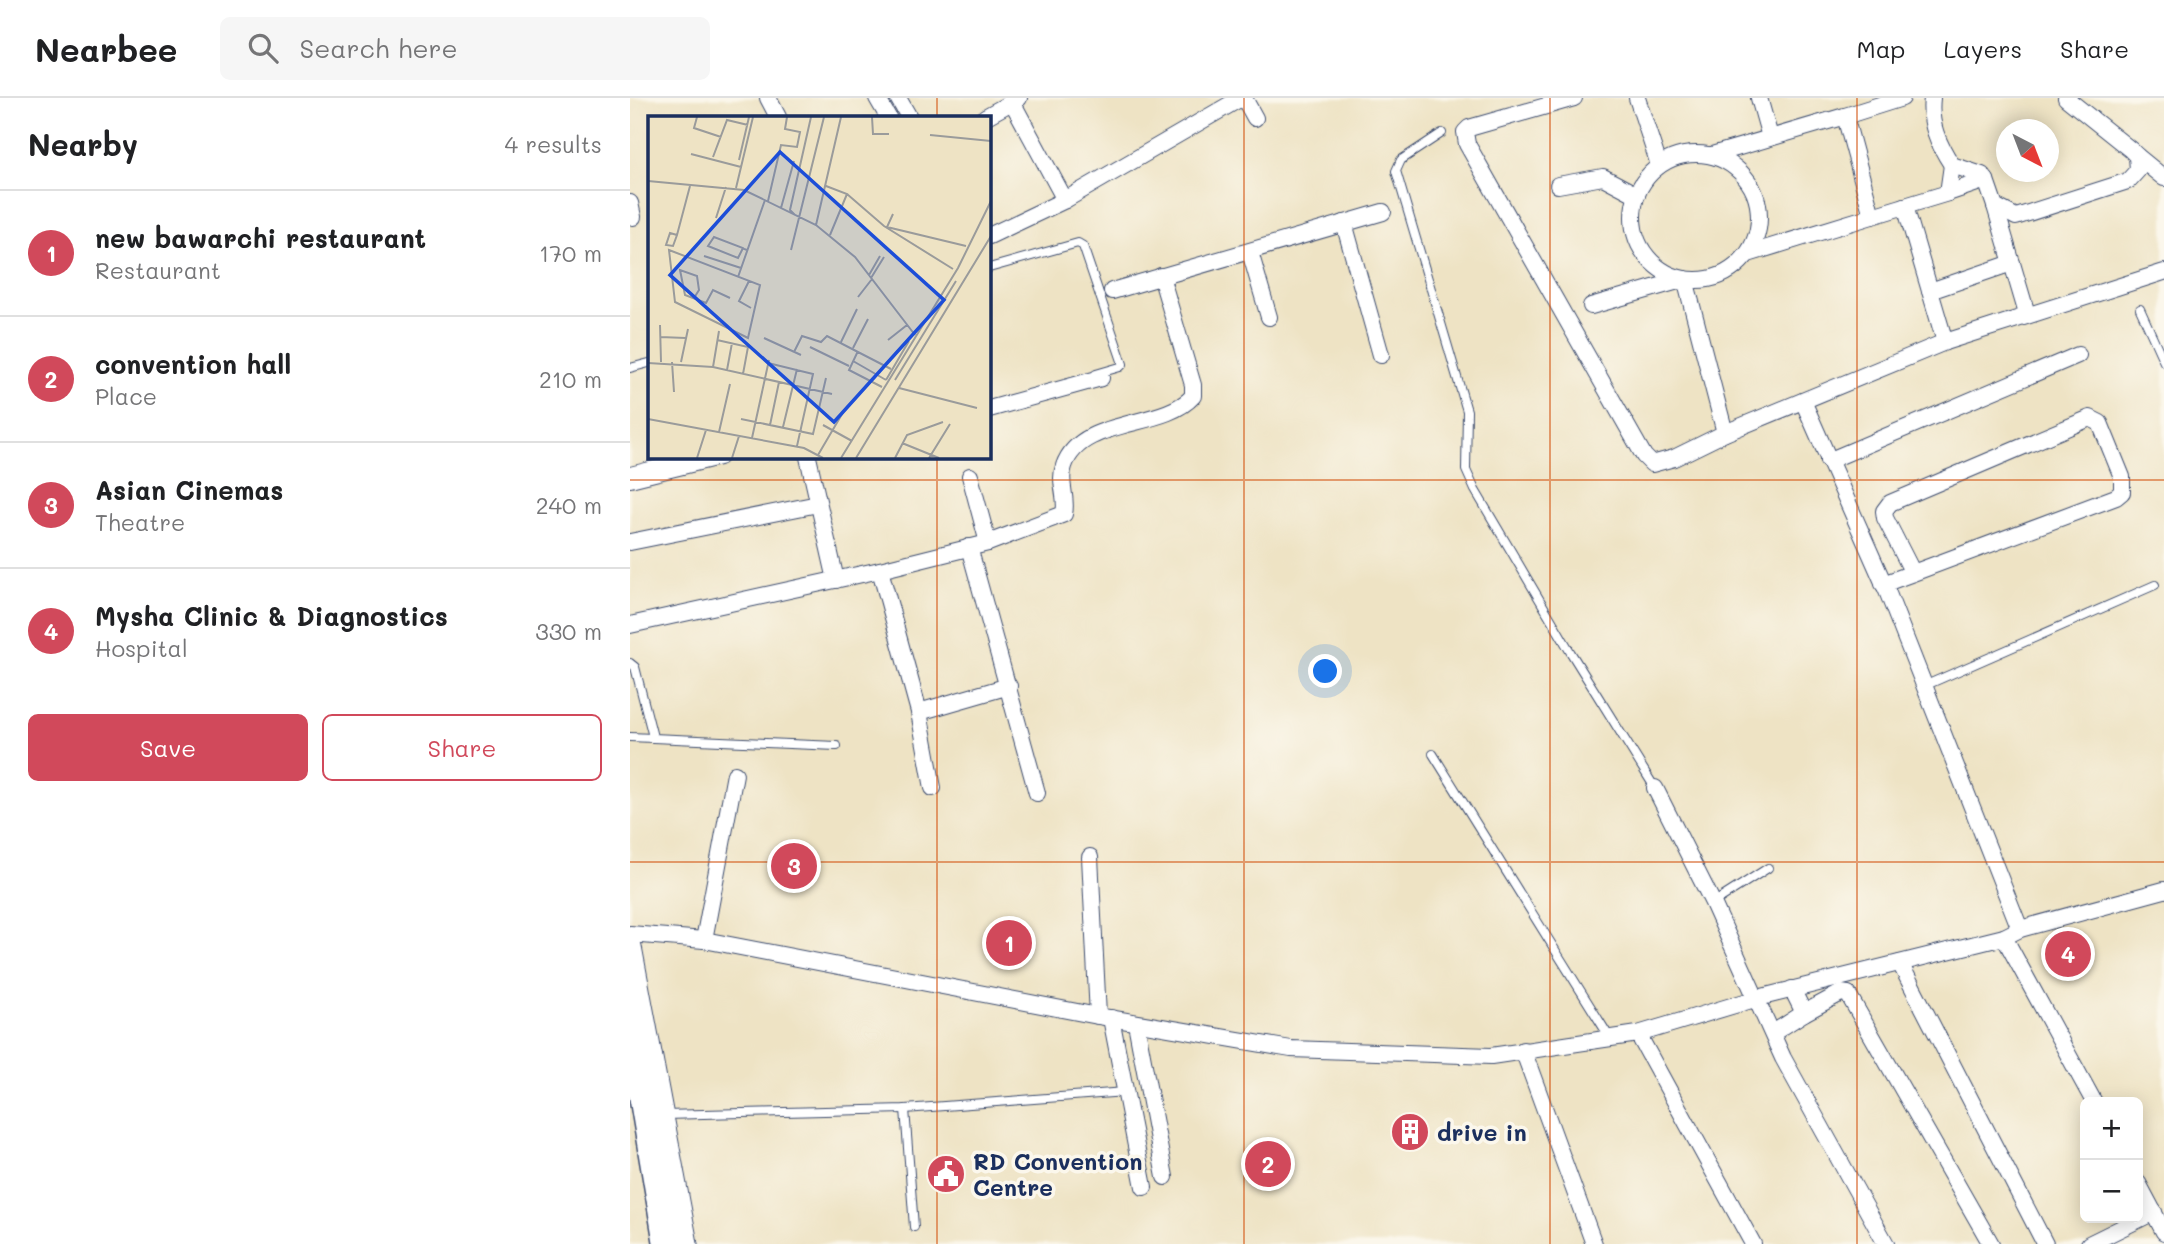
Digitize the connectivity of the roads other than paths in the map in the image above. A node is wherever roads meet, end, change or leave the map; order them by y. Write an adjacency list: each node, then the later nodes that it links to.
1 (768, 98): 13 (street)
2 (877, 98): 14 (street)
3 (898, 98): 15 (street)
4 (1242, 98): 18 (street); 30 (street)
5 (1574, 98): 60 (street)
6 (1637, 98): 24 (street)
7 (1759, 98): 20 (street)
8 (1902, 98): 12 (street)
9 (1932, 98): 23 (street)
10 (2066, 98): 22 (street)
11 (1014, 99): 16 (street); 30 (street)
12 (1880, 101): 17 (street)
13 (777, 116)
14 (887, 116)
15 (908, 116)
16 (987, 116)
17 (1845, 116): 20 (street); 34 (street)
18 (1255, 118)
19 (1442, 134): 88 (lane)
20 (1770, 138): 21 (street)
21 (1712, 155): 24 (street); 38 (street)
22 (2137, 156): 25 (street); 32 (street)
23 (1952, 164): 26 (street); 28 (street)
24 (1659, 165): 29 (street)
25 (2164, 178)
26 (1986, 180): 28 (street); 32 (street)
27 (1558, 185): 29 (street)
28 (1948, 192): 31 (street)
29 (1637, 195): 43 (street)
30 (1065, 200): 36 (street)
31 (1905, 206): 34 (street); 45 (street)
32 (1995, 206): 39 (street)
33 (1383, 212): 35 (street)
34 (1872, 216): 38 (street)
35 (1343, 223): 37 (street); 51 (street)
36 (990, 236)
37 (1250, 251): 42 (street); 49 (street)
38 (1748, 254): 43 (street)
39 (2012, 264): 45 (street); 48 (street)
40 (990, 268): 58 (lane)
41 (2164, 272): 48 (street)
42 (1161, 276): 44 (street); 70 (street)
43 (1685, 279): 46 (street); 60 (street)
44 (1112, 291)
45 (1930, 291): 50 (street)
46 (1591, 306)
47 (2140, 309): 53 (lane)
48 (2027, 314): 50 (street)
49 (1269, 317)
50 (1945, 342): 57 (street)
51 (1381, 355)
52 (2078, 355): 64 (street)
53 (2164, 362)
54 (648, 363): 55 (lane)
55 (630, 368)
56 (1101, 378): 59 (street)
57 (1803, 401): 60 (street); 64 (street)
58 (990, 402)
59 (990, 409)
60 (1725, 433)
61 (682, 458): 65 (lane)
62 (715, 458): 67 (street)
63 (810, 458): 68 (street)
64 (1828, 461): 75 (street)
65 (630, 471)
66 (970, 476): 70 (street)
67 (630, 479)
68 (818, 504): 69 (street); 74 (street)
69 (630, 542)
70 (988, 543): 71 (street)
71 (969, 547): 72 (street); 79 (street)
72 (880, 570): 74 (street); 81 (street)
73 (1913, 573): 73 (street); 75 (street)
74 (836, 580): 77 (street)
75 (1883, 584): 80 (street)
76 (2155, 585): 80 (lane)
77 (630, 625)
78 (630, 663): 83 (lane)
79 (1009, 686): 81 (street); 89 (street)
80 (1924, 686): 94 (street)
81 (919, 712): 87 (street)
82 (630, 737): 83 (lane)
83 (653, 737): 84 (lane)
84 (836, 746)
85 (1433, 754): 108 (lane)
86 (735, 774): 97 (street)
87 (933, 788)
88 (1655, 788): 93 (street)
89 (1037, 793)
90 (1090, 857): 104 (street)
91 (1768, 869): 93 (lane)
92 (2164, 890): 94 (street)
93 (1713, 903): 101 (street)
94 (2020, 929): 96 (street)
95 (630, 934): 97 (street)
96 (2004, 937): 99 (street); 111 (street)
97 (704, 940): 104 (street)
98 (630, 947): 113 (main road)
99 (1900, 963): 100 (street); 126 (street)
100 (1792, 989): 101 (street); 102 (street)
101 (1758, 998): 106 (street); 107 (street)
102 (1804, 1013): 106 (street); 125 (street)
103 (630, 1017): 120 (highway)
104 (1105, 1017): 105 (street); 110 (street)
105 (1136, 1023): 109 (street); 114 (street)
106 (1773, 1033): 124 (street)
107 (1638, 1034): 108 (street); 123 (street)
108 (1610, 1038): 109 (street)
109 (1523, 1050): 122 (street)
110 (1125, 1092): 112 (lane); 115 (street)
111 (2091, 1097)
112 (905, 1110): 113 (lane); 118 (lane)
113 (661, 1115): 121 (main road)
114 (1165, 1177)
115 (1144, 1187)
116 (2143, 1192): 117 (street)
117 (2154, 1213): 119 (street); 127 (street)
118 (914, 1227)
119 (2164, 1232)
120 (668, 1244)
121 (686, 1244)
122 (1594, 1244)
123 (1753, 1244)
124 (1886, 1244)
125 (1991, 1244)
126 (2045, 1244)
127 (2089, 1244)

